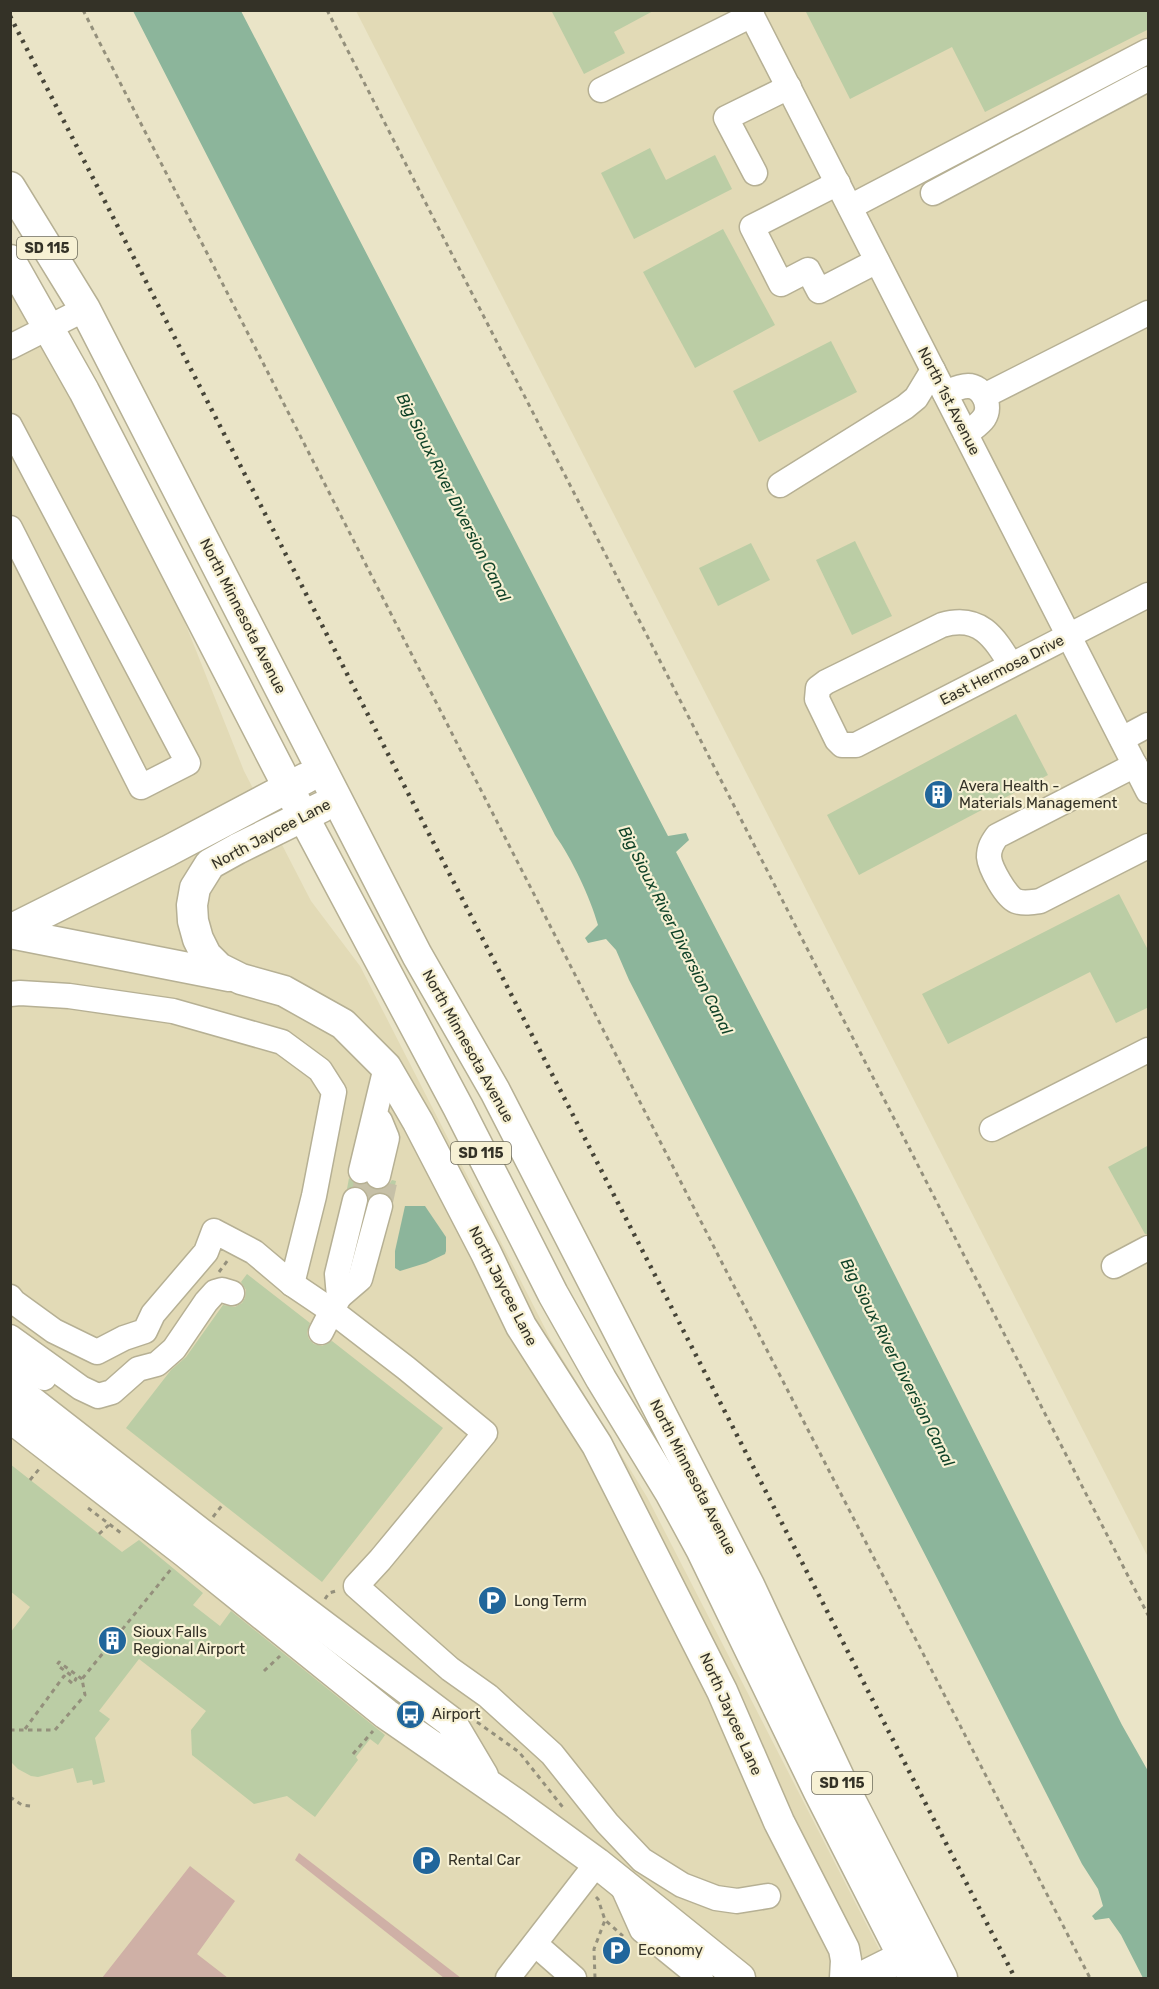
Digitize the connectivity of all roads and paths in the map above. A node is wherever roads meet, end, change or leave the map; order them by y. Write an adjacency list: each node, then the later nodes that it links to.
1 (83, 10): 89 (path)
2 (327, 10): 62 (path)
3 (750, 13): 6 (street, North 1st Avenue); 7 (street)
4 (1149, 51): 12 (street)
5 (1149, 80): 11 (street)
6 (789, 87): 8 (street); 9 (street, North 1st Avenue)
7 (601, 90)
8 (755, 173)
9 (838, 183): 12 (street, North 1st Avenue); 14 (street)
10 (10, 187): 15 (main road, North Minnesota Avenue / SD 115)
11 (933, 193)
12 (850, 207): 14 (street, North 1st Avenue)
13 (10, 260): 17 (main road, North Minnesota Avenue / SD 115)
14 (877, 261): 19 (street, North 1st Avenue)
15 (85, 309): 17 (street); 32 (main road, North Minnesota Avenue / SD 115)
16 (1149, 313): 21 (street)
17 (49, 327): 18 (street); 33 (main road, North Minnesota Avenue / SD 115)
18 (10, 347)
19 (933, 370): 20 (street, North 1st Avenue); 24 (street)
20 (945, 393): 21 (street); 23 (street, North 1st Avenue)
21 (984, 396): 23 (street)
22 (10, 426): 25 (street)
23 (966, 434): 27 (street, North 1st Avenue)
24 (780, 485)
25 (10, 528)
26 (1149, 596): 27 (street, East Hermosa Drive)
27 (1069, 636): 28 (street, East Hermosa Drive); 30 (street, North 1st Avenue)
28 (1011, 665): 28 (street, East Hermosa Drive)
29 (1149, 725): 30 (street)
30 (1122, 739): 31 (street, North 1st Avenue)
31 (1135, 765): 34 (street, North 1st Avenue); 37 (street)
32 (322, 770): 33 (main road); 35 (main road, North Minnesota Avenue / SD 115)
33 (288, 787): 36 (main road, North Minnesota Avenue / SD 115); 38 (main road)
34 (1149, 791)
35 (337, 799): 36 (main road, North Jaycee Lane); 80 (main road, North Minnesota Avenue / SD 115)
36 (303, 816): 39 (main road, North Jaycee Lane); 80 (main road, North Minnesota Avenue / SD 115)
37 (1149, 846)
38 (10, 932): 39 (main road)
39 (241, 978): 42 (main road, North Jaycee Lane)
40 (10, 994): 48 (street)
41 (1149, 1050): 44 (street)
42 (386, 1067): 43 (street); 86 (main road, North Jaycee Lane)
43 (381, 1122): 43 (street)
44 (992, 1129)
45 (367, 1203): 51 (street)
46 (1149, 1248): 47 (street)
47 (1114, 1266)
48 (292, 1284): 50 (street); 51 (street)
49 (232, 1293): 52 (street)
50 (10, 1297)
51 (331, 1313): 77 (street)
52 (10, 1336)
53 (10, 1357): 54 (street)
54 (164, 1380)
55 (10, 1385): 71 (main road)
56 (10, 1417): 71 (main road)
57 (40, 1468): 58 (path)
58 (30, 1479)
59 (109, 1525): 60 (path)
60 (99, 1534)
61 (172, 1567): 65 (path)
62 (1149, 1615)
63 (280, 1656): 64 (path)
64 (264, 1671)
65 (82, 1679): 67 (path); 67 (path)
66 (10, 1730): 67 (path)
67 (25, 1730)
68 (374, 1730): 70 (path)
69 (519, 1752): 74 (path)
70 (352, 1754)
71 (489, 1785): 75 (main road)
72 (10, 1797): 73 (path)
73 (30, 1806)
74 (570, 1816)
75 (597, 1863): 76 (main road); 79 (street)
76 (621, 1883): 84 (street); 85 (main road)
77 (768, 1896)
78 (605, 1920): 83 (path)
79 (535, 1944): 81 (street); 82 (street)
80 (914, 1960): 87 (main road); 88 (main road, North Minnesota Avenue / SD 115)
81 (508, 1978)
82 (574, 1978)
83 (595, 1978)
84 (701, 1978)
85 (740, 1978)
86 (845, 1978)
87 (860, 1978)
88 (942, 1978)
89 (1090, 1978)

